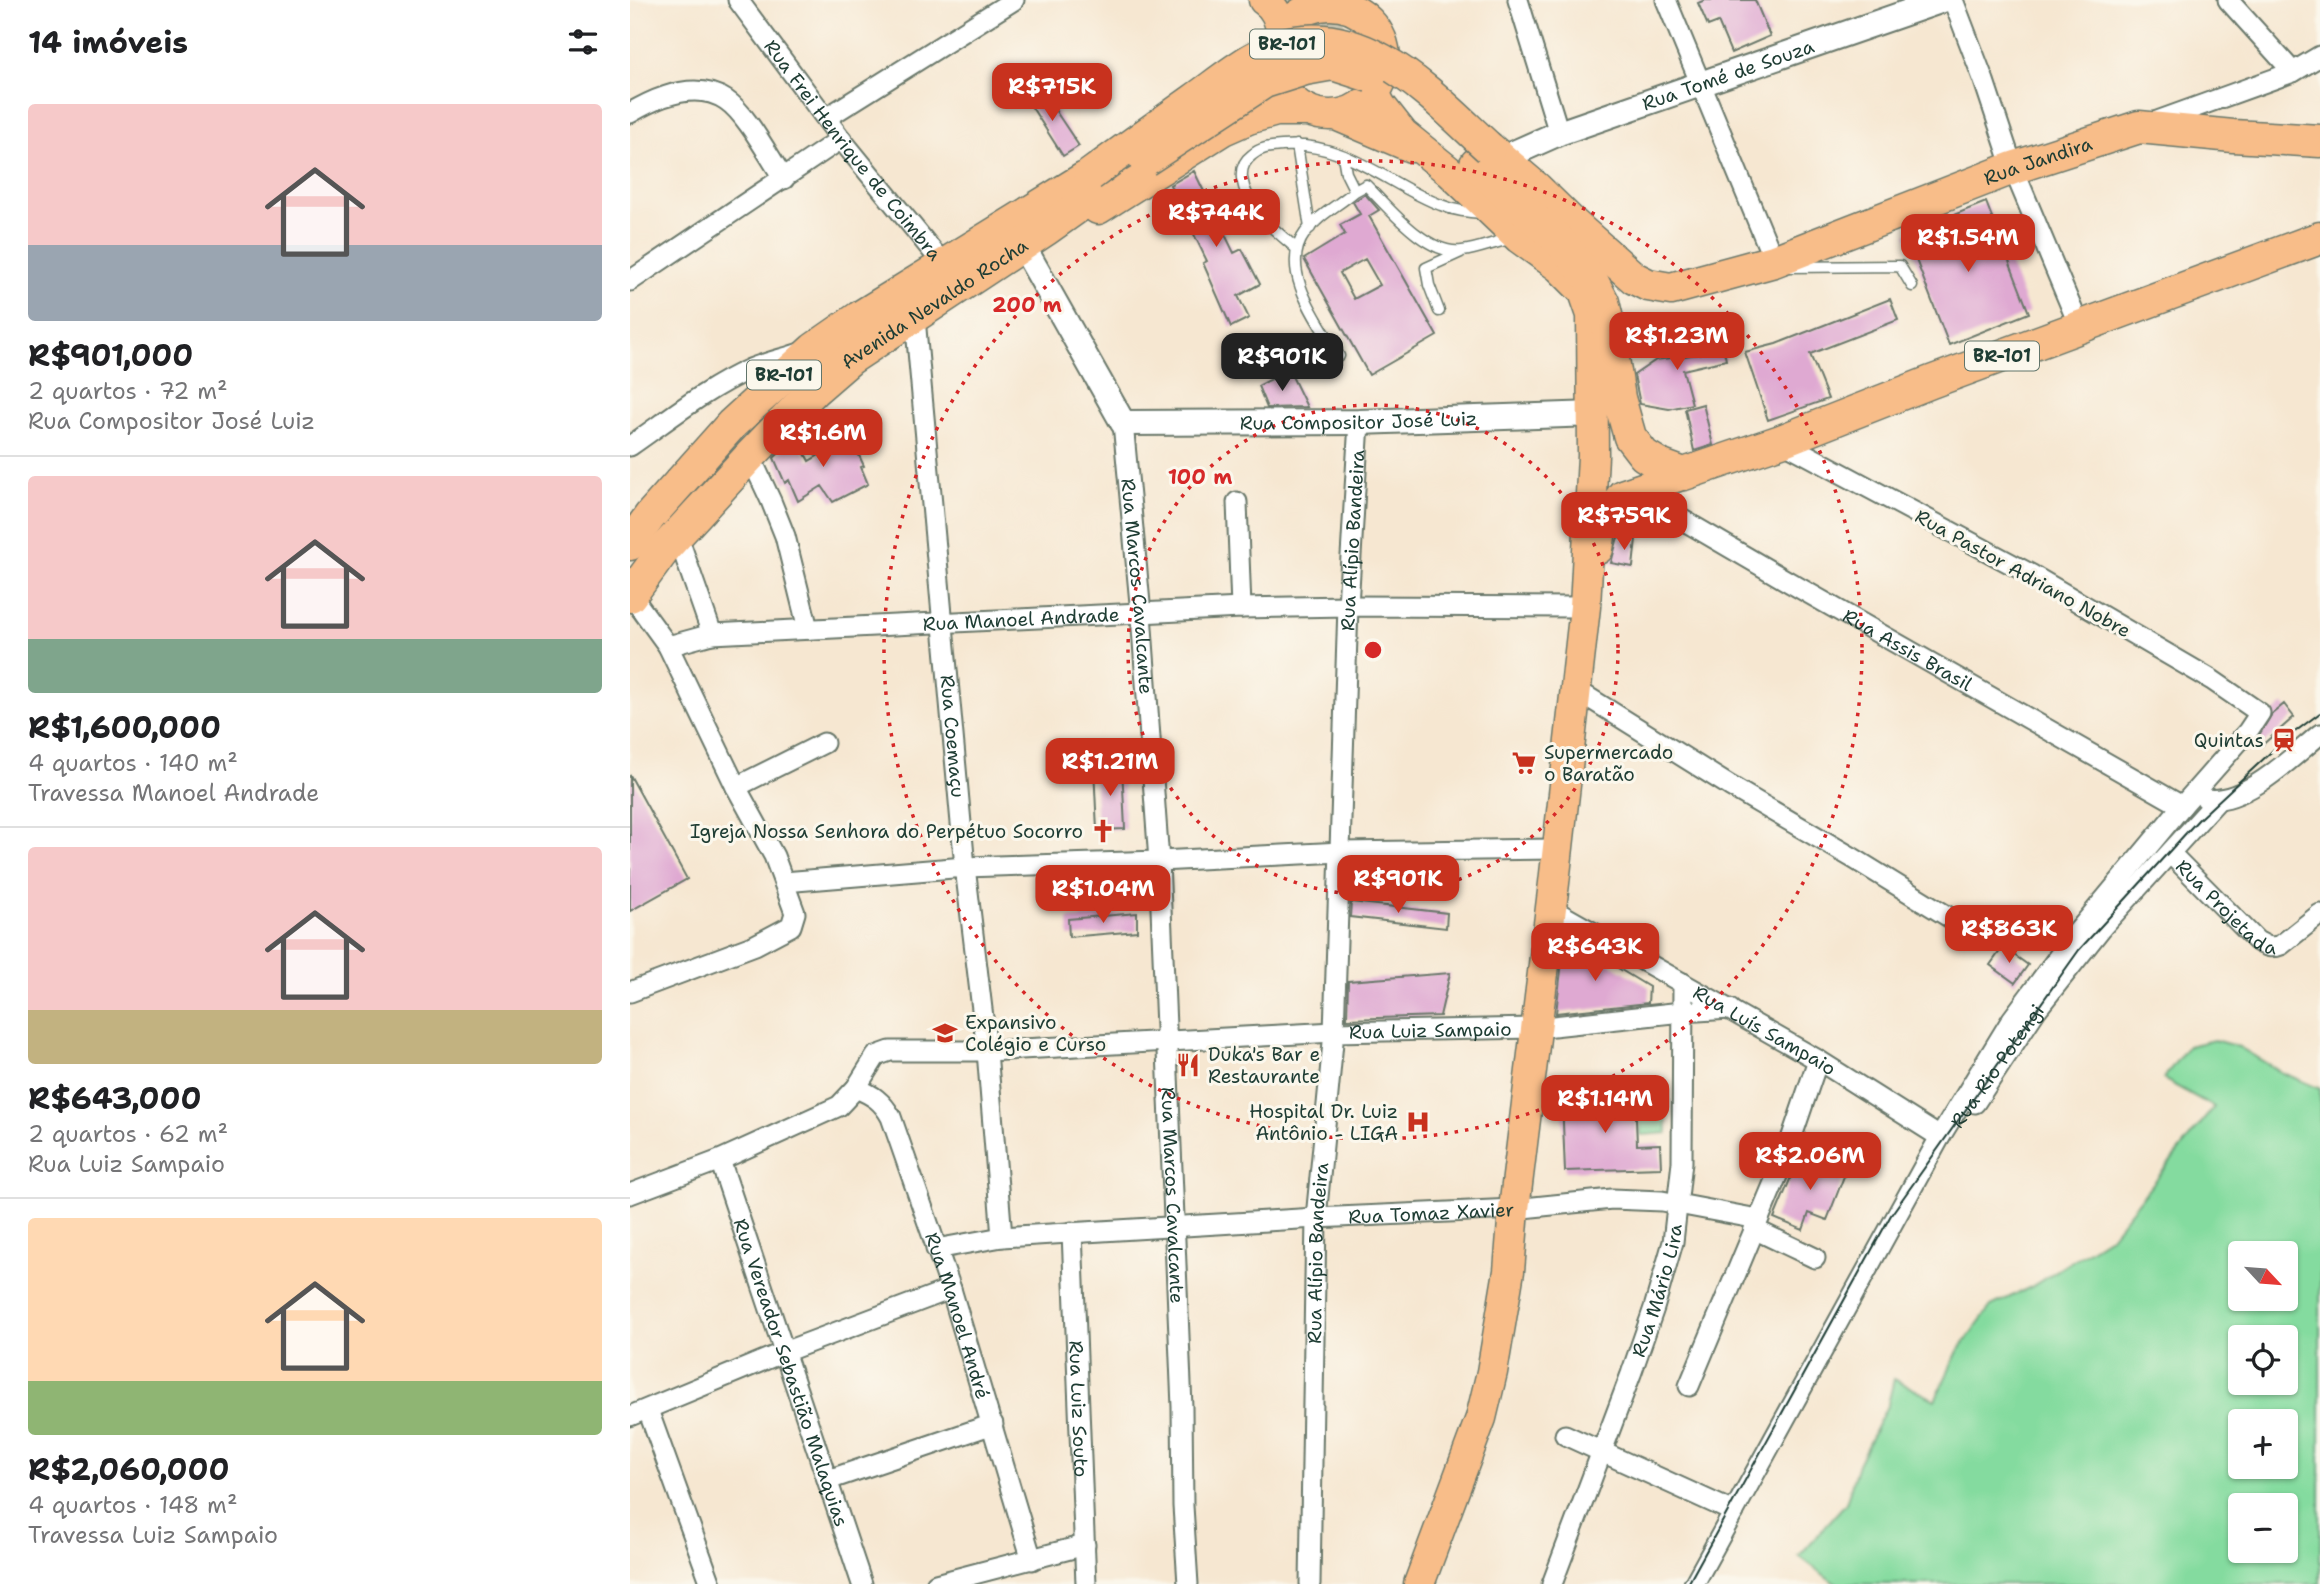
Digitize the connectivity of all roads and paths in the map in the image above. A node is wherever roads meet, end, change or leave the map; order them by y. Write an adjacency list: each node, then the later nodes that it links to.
1 (738, 0): 19 (street, Rua Frei Henrique de Coimbra)
2 (1014, 0): 19 (street)
3 (1264, 0): 10 (main road)
4 (1518, 0): 21 (street)
5 (1666, 0): 14 (street)
6 (1943, 0): 14 (street, Rua Tomé de Souza)
7 (1953, 0): 28 (street)
8 (2228, 0): 13 (street)
9 (1334, 2): 10 (main road); 11 (main road)
10 (1280, 35): 16 (main road); 37 (highway)
11 (1381, 38): 15 (main road); 26 (main road)
12 (2320, 57): 13 (street, Rua Jandira)
13 (2293, 72): 20 (street, Rua Jandira)
14 (1700, 84): 21 (street, Rua Tomé de Souza); 40 (street)
15 (1374, 93): 18 (main road); 25 (main road)
16 (1306, 110): 18 (main road); 34 (highway)
17 (630, 113): 30 (street)
18 (1336, 115): 25 (main road)
19 (826, 118): 22 (street, Rua Frei Henrique de Coimbra)
20 (2139, 127): 23 (highway, BR-101); 28 (highway, Rua Jandira / BR-101)
21 (1559, 133): 26 (street, Rua Tomé de Souza)
22 (841, 139): 30 (street); 41 (street, Rua Frei Henrique de Coimbra)
23 (2320, 141)
24 (1297, 145): 27 (lane); 33 (lane); 38 (lane)
25 (1424, 152): 32 (main road)
26 (1493, 155): 29 (highway, BR-101, bridge); 40 (highway, Rua Jandira / BR-101); 43 (highway, BR-101)
27 (1343, 156): 31 (lane); 32 (lane)
28 (2013, 168): 40 (highway, Rua Jandira / BR-101); 47 (street)
29 (1102, 178): 34 (highway, BR-101); 37 (highway, Avenida Nevaldo Rocha / BR-101)
30 (784, 179): 42 (street)
31 (1355, 191): 33 (lane); 39 (lane)
32 (1498, 209): 35 (main road); 43 (highway)
33 (1310, 228): 38 (lane)
34 (1034, 237): 46 (highway, Avenida Nevaldo Rocha / BR-101); 52 (street, Rua Marcos Cavalcante)
35 (1519, 238): 39 (lane); 50 (main road)
36 (2320, 238): 47 (highway, BR-101)
37 (980, 243): 41 (highway, Avenida Nevaldo Rocha / BR-101)
38 (1297, 249): 49 (lane)
39 (1461, 252): 45 (lane)
40 (1774, 261): 44 (lane)
41 (944, 265): 48 (highway, Avenida Nevaldo Rocha / BR-101)
42 (630, 281)
43 (1592, 281): 56 (highway, BR-101)
44 (1912, 286)
45 (1439, 311)
46 (915, 318): 55 (highway, Avenida Nevaldo Rocha / BR-101); 67 (street, Rua Coemaçu)
47 (2080, 328): 53 (highway, BR-101)
48 (814, 349): 54 (street, Avenida Nevaldo Rocha); 59 (highway, Avenida Nevaldo Rocha / BR-101)
49 (1339, 356)
50 (1594, 414): 51 (street, Rua Compositor José Luiz); 64 (main road)
51 (1359, 422): 52 (street, Rua Compositor José Luiz); 63 (street, Rua Alípio Bandeira)
52 (1123, 423): 66 (street, Rua Marcos Cavalcante)
53 (1781, 441): 56 (highway, BR-101); 72 (street, Rua Pastor Adriano Nobre)
54 (630, 446)
55 (750, 456): 60 (highway, Avenida Nevaldo Rocha / BR-101); 68 (street)
56 (1684, 474): 57 (main road)
57 (1635, 492): 64 (main road); 77 (street, Rua Assis Brasil)
58 (1237, 502): 65 (street)
59 (650, 516): 61 (highway, Avenida Nevaldo Rocha / BR-101); 62 (lane)
60 (677, 534): 62 (highway, Avenida Nevaldo Rocha / BR-101); 69 (street)
61 (630, 544)
62 (633, 583): 70 (street)
63 (1348, 607): 64 (street, Rua Manoel Andrade); 65 (street, Rua Manoel Andrade); 79 (street, Rua Alípio Bandeira)
64 (1585, 607): 71 (main road)
65 (1241, 608): 66 (street, Rua Manoel Andrade)
66 (1141, 614): 67 (street, Rua Manoel Andrade); 81 (street, Rua Marcos Cavalcante)
67 (942, 624): 68 (street, Rua Manoel Andrade); 82 (street, Rua Coemaçu)
68 (808, 629): 69 (street, Rua Manoel Andrade)
69 (712, 634): 70 (street, Rua Manoel Andrade)
70 (668, 646): 75 (street)
71 (1575, 689): 78 (main road); 86 (street)
72 (2260, 713): 77 (street, Rua Rio Potengi)
73 (2320, 734): 76 (street, Rua Rio Potengi)
74 (824, 743): 75 (street)
75 (736, 787): 83 (street)
76 (2217, 801): 77 (street, Rua Rio Potengi); 80 (street, Rua Rio Potengi)
77 (2182, 806): 97 (street, Rua Rio Potengi)
78 (1558, 849): 79 (street); 84 (main road)
79 (1341, 852): 81 (street); 92 (street, Rua Alípio Bandeira)
80 (2170, 853): 85 (street, Rua Projetada); 99 (street, Rua Rio Potengi)
81 (1159, 861): 82 (street); 93 (street, Rua Marcos Cavalcante)
82 (965, 867): 83 (street); 94 (street, Rua Coemaçu)
83 (784, 882): 88 (street)
84 (1550, 908): 87 (street, Rua Luís Sampaio); 91 (main road)
85 (2320, 914)
86 (1983, 938)
87 (1683, 983): 89 (street, Rua Luís Sampaio); 90 (street, Rua Mário Lira)
88 (630, 992)
89 (1730, 1009): 90 (street, Rua Luiz Sampaio); 95 (street, Rua Luís Sampaio)
90 (1682, 1012): 91 (street, Rua Luiz Sampaio); 101 (street, Rua Mário Lira)
91 (1535, 1028): 92 (street, Rua Luiz Sampaio); 102 (main road)
92 (1334, 1032): 93 (street, Rua Luiz Sampaio); 103 (street, Rua Alípio Bandeira)
93 (1166, 1041): 94 (street, Rua Luiz Sampaio); 105 (street, Rua Marcos Cavalcante)
94 (987, 1051): 96 (street, Rua Luiz Sampaio); 107 (street, Rua Coemaçu)
95 (1818, 1060): 97 (street, Rua Luís Sampaio); 104 (street)
96 (856, 1088): 98 (street, Rua Luiz Sampaio); 108 (street, Rua Manoel André)
97 (1940, 1137): 99 (street, Rua Rio Potengi)
98 (720, 1160): 100 (street, Rua Luiz Sampaio); 111 (street, Rua Vereador Sebastião Malaquias)
99 (1919, 1175): 118 (street, Rua Rio Potengi)
100 (630, 1194)
101 (1679, 1204): 102 (street, Rua Tomaz Xavier); 104 (street, Rua Tomaz Xavier); 116 (street, Rua Mário Lira)
102 (1514, 1209): 103 (street, Rua Tomaz Xavier); 127 (main road)
103 (1316, 1218): 105 (street, Rua Tomaz Xavier); 126 (street, Rua Alípio Bandeira)
104 (1756, 1224): 109 (street, Rua Tomaz Xavier); 112 (street)
105 (1174, 1226): 106 (street, Rua Tomaz Xavier); 125 (street, Rua Marcos Cavalcante)
106 (1072, 1232): 107 (street, Rua Tomaz Xavier); 119 (street, Rua Luiz Souto)
107 (1002, 1237): 108 (street, Rua Tomaz Xavier)
108 (936, 1249): 110 (street, Rua Manoel André)
109 (1815, 1258)
110 (951, 1289): 111 (street); 114 (street, Rua Manoel André)
111 (784, 1352): 113 (street); 117 (street, Rua Vereador Sebastião Malaquias)
112 (1689, 1386)
113 (639, 1413): 121 (street)
114 (993, 1424): 117 (street); 120 (street, Rua Manoel André)
115 (1565, 1435): 116 (street)
116 (1603, 1451): 118 (street); 128 (street, Rua Mário Lira)
117 (828, 1480): 122 (street, Rua Vereador Sebastião Malaquias)
118 (1734, 1512): 129 (street, Rua Rio Potengi)
119 (1085, 1545): 120 (street); 124 (street, Rua Luiz Souto)
120 (1032, 1560): 123 (street)
121 (711, 1584)
122 (862, 1584)
123 (936, 1584)
124 (1086, 1584)
125 (1188, 1584)
126 (1310, 1584)
127 (1419, 1584)
128 (1552, 1584)
129 (1694, 1584)

